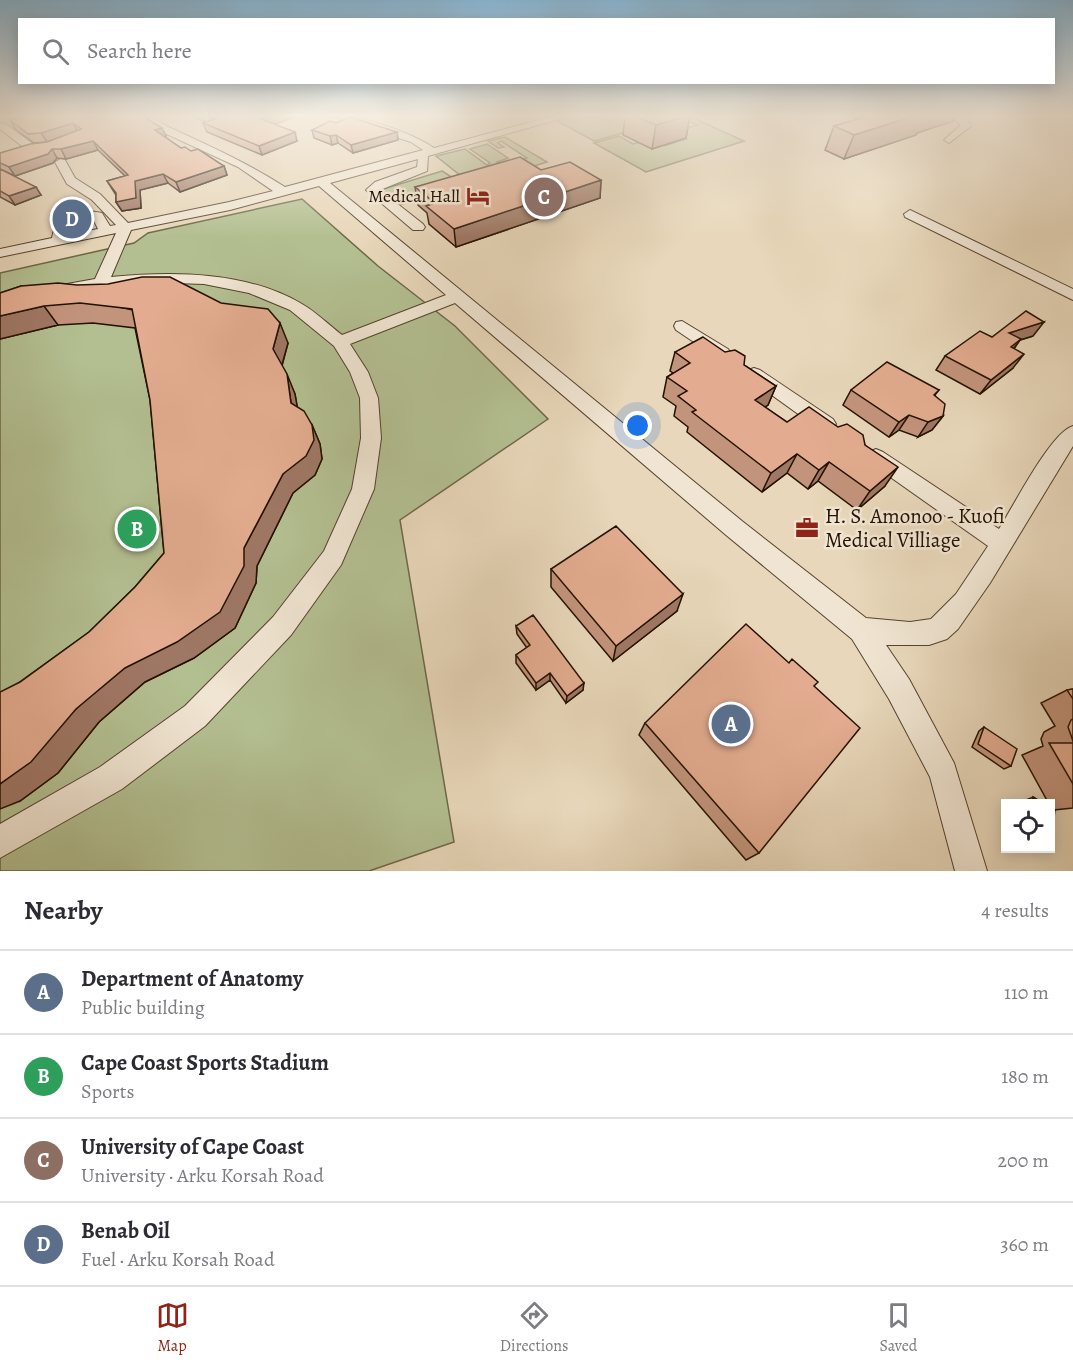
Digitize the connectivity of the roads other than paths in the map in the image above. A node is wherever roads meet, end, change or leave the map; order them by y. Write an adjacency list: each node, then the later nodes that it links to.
1 (222, 156): 6 (street)
2 (414, 156): 5 (street)
3 (426, 156): 8 (street)
4 (61, 162): 9 (street)
5 (320, 182): 6 (street); 16 (street)
6 (284, 192): 9 (street)
7 (910, 214): 15 (street)
8 (418, 227)
9 (125, 228): 10 (street); 13 (street)
10 (107, 232): 11 (street); 11 (street)
11 (58, 241): 12 (street)
12 (0, 253)
13 (101, 282): 14 (street); 18 (street)
14 (45, 292)
15 (1073, 294)
16 (458, 296): 18 (street); 23 (street)
17 (682, 326): 19 (street)
18 (340, 342): 24 (street)
19 (837, 431)
20 (1073, 433): 22 (street)
21 (856, 444): 22 (street)
22 (1001, 543): 23 (street)
23 (861, 630): 25 (street)
24 (0, 842)
25 (971, 871)

